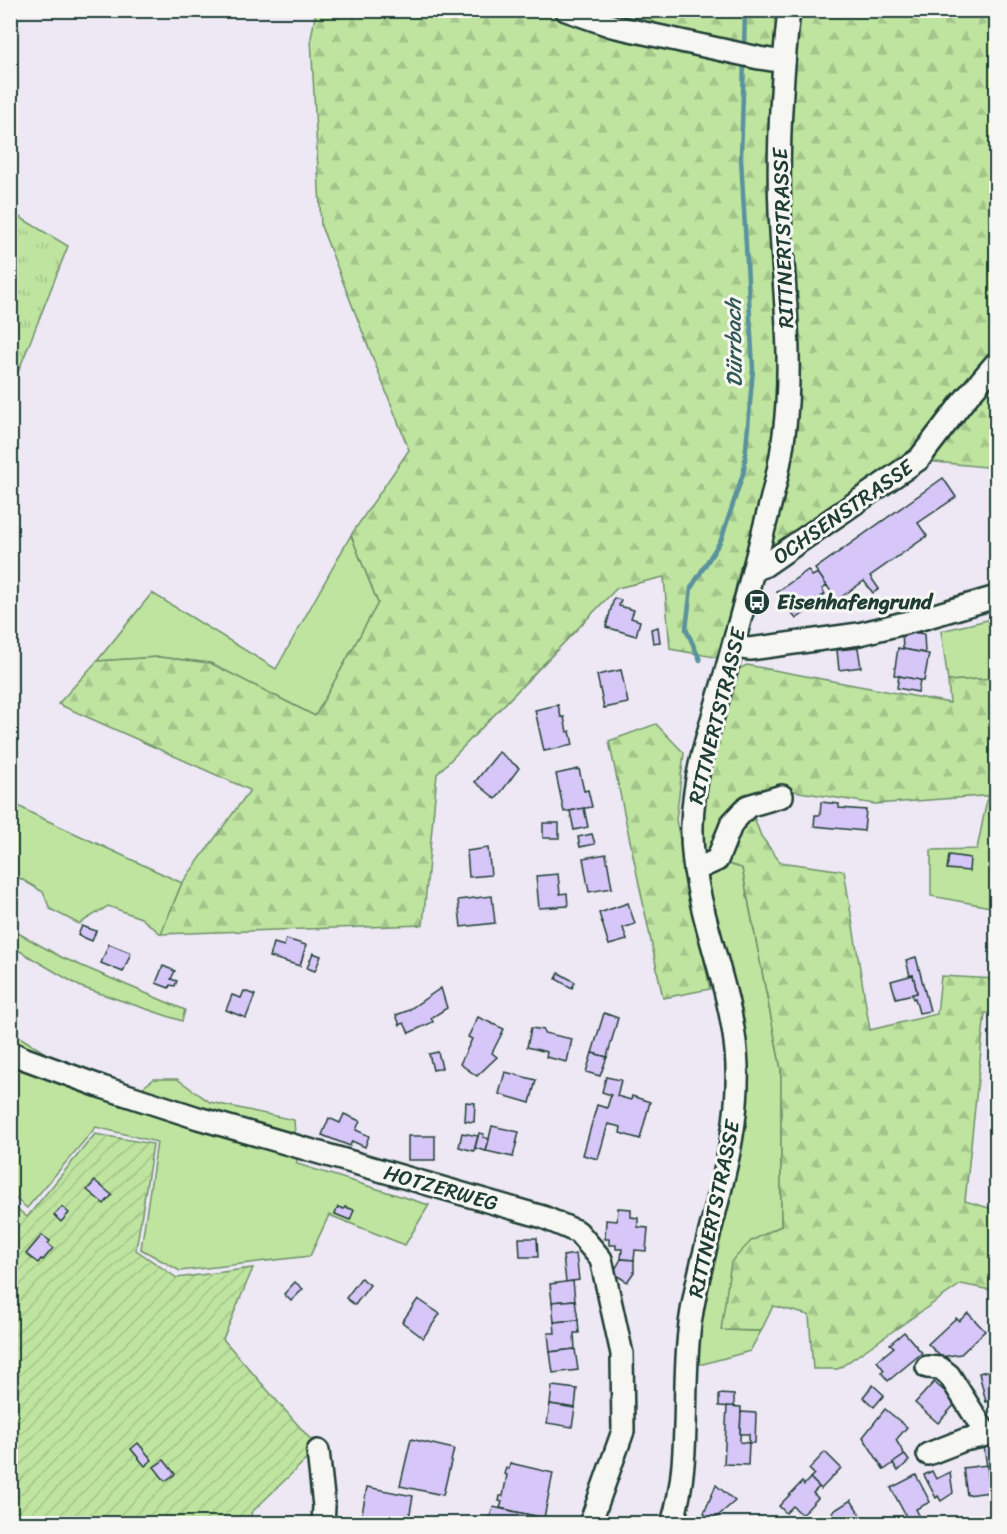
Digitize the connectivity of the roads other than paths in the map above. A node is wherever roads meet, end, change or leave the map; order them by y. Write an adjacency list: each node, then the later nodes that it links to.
1 (566, 10): 3 (street)
2 (789, 10): 3 (street, RITTNERTSTRASSE)
3 (784, 62): 5 (street, RITTNERTSTRASSE)
4 (996, 363): 5 (street, OCHSENSTRASSE)
5 (753, 570): 7 (street, RITTNERTSTRASSE)
6 (996, 597): 7 (street)
7 (733, 646): 9 (street, RITTNERTSTRASSE)
8 (782, 796): 9 (street)
9 (695, 870): 17 (street, RITTNERTSTRASSE)
10 (10, 1052): 16 (street, HOTZERWEG)
11 (927, 1367): 12 (street)
12 (992, 1434): 14 (street)
13 (318, 1451): 15 (street)
14 (928, 1454)
15 (323, 1524)
16 (590, 1524)
17 (672, 1524)

